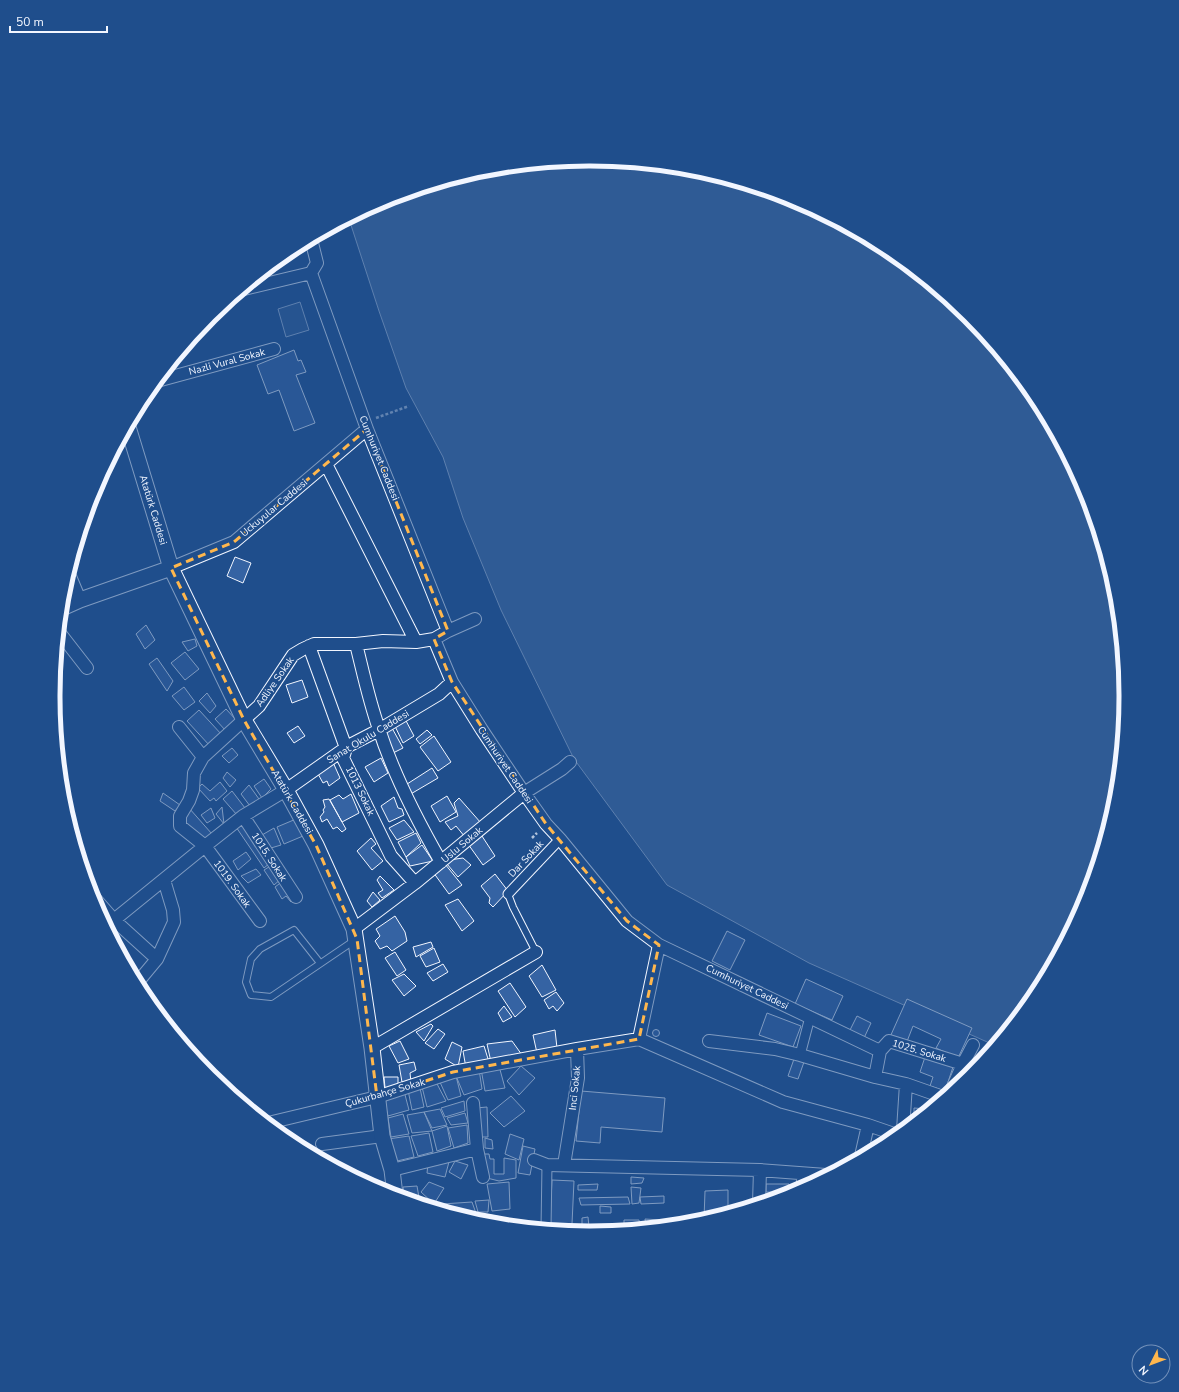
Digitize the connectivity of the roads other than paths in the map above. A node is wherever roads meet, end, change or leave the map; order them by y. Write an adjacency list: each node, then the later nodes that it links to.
1 (312, 245): 2 (street)
2 (311, 273): 3 (street); 6 (street, Cumhuriyet Caddesi)
3 (254, 287)
4 (274, 349): 5 (street, Nazli Vural Sokak)
5 (166, 379)
6 (365, 426): 8 (street, Uckuyular Caddesi); 14 (street, Cumhuriyet Caddesi)
7 (130, 434): 9 (street, Atatürk Caddesi)
8 (326, 464): 9 (street, Uckuyular Caddesi); 17 (street)
9 (171, 568): 11 (street); 22 (street, Atatürk Caddesi)
10 (73, 582): 11 (street)
11 (80, 600): 12 (street)
12 (68, 605)
13 (475, 619): 14 (street)
14 (448, 631): 16 (street)
15 (64, 638): 20 (street)
16 (434, 639): 17 (street, Adliye Sokak); 21 (street, Cumhuriyet Caddesi)
17 (416, 642): 18 (street, Adliye Sokak)
18 (356, 644): 19 (street, Adliye Sokak); 24 (street)
19 (309, 646): 22 (street, Adliye Sokak); 25 (street, 1013 Sokak)
20 (87, 668)
21 (452, 682): 24 (street, Sanat Okulu Caddesi); 29 (street, Cumhuriyet Caddesi)
22 (244, 720): 26 (street, Adliye Sokak); 28 (street, Atatürk Caddesi)
23 (179, 727): 26 (street)
24 (379, 730): 25 (street, Sanat Okulu Caddesi); 33 (street)
25 (346, 748): 28 (street, Sanat Okulu Caddesi); 35 (street, 1013 Sokak)
26 (203, 757): 32 (street, Adliye Sokak)
27 (570, 762): 29 (street, Uslu Sokak)
28 (286, 790): 30 (street, Sanat Okulu Caddesi); 41 (street, Atatürk Caddesi)
29 (524, 793): 31 (street, Cumhuriyet Caddesi); 33 (street, Uslu Sokak)
30 (243, 816): 32 (street, Sanat Okulu Caddesi); 37 (street, 1015. Sokak)
31 (560, 839): 36 (street, Dar Sokak); 42 (street, Cumhuriyet Caddesi)
32 (205, 846): 34 (street); 40 (street, 1019. Sokak)
33 (441, 862): 35 (street, Uslu Sokak)
34 (164, 880): 39 (street); 44 (street)
35 (415, 883): 41 (street, Uslu Sokak)
36 (508, 894): 43 (lane)
37 (296, 897)
38 (105, 910): 39 (street)
39 (114, 920): 44 (street)
40 (260, 921)
41 (356, 934): 45 (lane); 51 (street, Atatürk Caddesi)
42 (659, 945): 47 (street, Cumhuriyet Caddesi); 48 (street)
43 (536, 952): 51 (street)
44 (157, 959): 46 (street)
45 (320, 963): 45 (lane)
46 (141, 978)
47 (810, 1017): 53 (street, Cumhuriyet Caddesi); 54 (street)
48 (639, 1039): 52 (street); 64 (street)
49 (709, 1041): 54 (street)
50 (973, 1045): 55 (street)
51 (372, 1048): 60 (street, Atatürk Caddesi)
52 (577, 1049): 60 (street, Çukurbahçe Sokak); 72 (street, Inci Sokak)
53 (880, 1051): 55 (street, 1025. Sokak); 57 (street)
54 (800, 1055): 57 (street)
55 (963, 1064): 56 (street)
56 (958, 1076)
57 (875, 1077): 58 (street)
58 (906, 1084): 59 (street); 63 (street)
59 (938, 1095)
60 (377, 1097): 62 (street, Çukurbahçe Sokak); 66 (street, Atatürk Caddesi)
61 (473, 1103): 68 (street)
62 (275, 1121)
63 (904, 1122)
64 (868, 1125): 65 (street); 69 (street)
65 (889, 1132)
66 (382, 1136): 67 (street); 73 (street, Atatürk Caddesi)
67 (322, 1144)
68 (477, 1149): 73 (street); 77 (street)
69 (862, 1150)
70 (534, 1160): 71 (street)
71 (547, 1165): 72 (street); 81 (street)
72 (564, 1165): 74 (street)
73 (392, 1170): 79 (street, Atatürk Caddesi)
74 (760, 1170): 75 (street); 80 (street)
75 (803, 1174): 76 (street); 78 (street)
76 (816, 1175)
77 (483, 1177)
78 (803, 1180)
79 (394, 1188)
80 (759, 1197)
81 (546, 1223)

